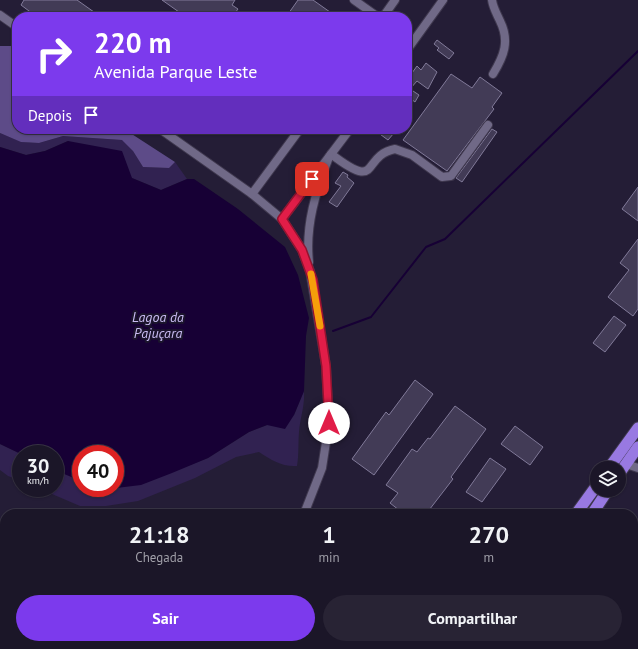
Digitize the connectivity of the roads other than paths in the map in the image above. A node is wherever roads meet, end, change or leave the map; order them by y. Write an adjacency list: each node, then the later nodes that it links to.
1 (354, 0): 5 (street)
2 (395, 0): 6 (street)
3 (443, 0): 9 (street)
4 (492, 0): 10 (street)
5 (371, 12)
6 (386, 12)
7 (0, 15): 8 (street)
8 (12, 23)
9 (412, 43)
10 (493, 74)
11 (488, 125): 15 (street)
12 (167, 134): 16 (street)
13 (296, 134): 16 (street)
14 (346, 134): 15 (street)
15 (330, 155): 17 (street); 18 (street)
16 (252, 194): 17 (street)
17 (282, 219): 18 (street)
18 (310, 271): 26 (street)
19 (638, 428): 21 (highway)
20 (638, 447): 22 (highway)
21 (614, 461)
22 (626, 464): 23 (street)
23 (638, 468)
24 (590, 495): 27 (highway)
25 (603, 497): 28 (highway)
26 (306, 509)
27 (580, 509)
28 (595, 509)

